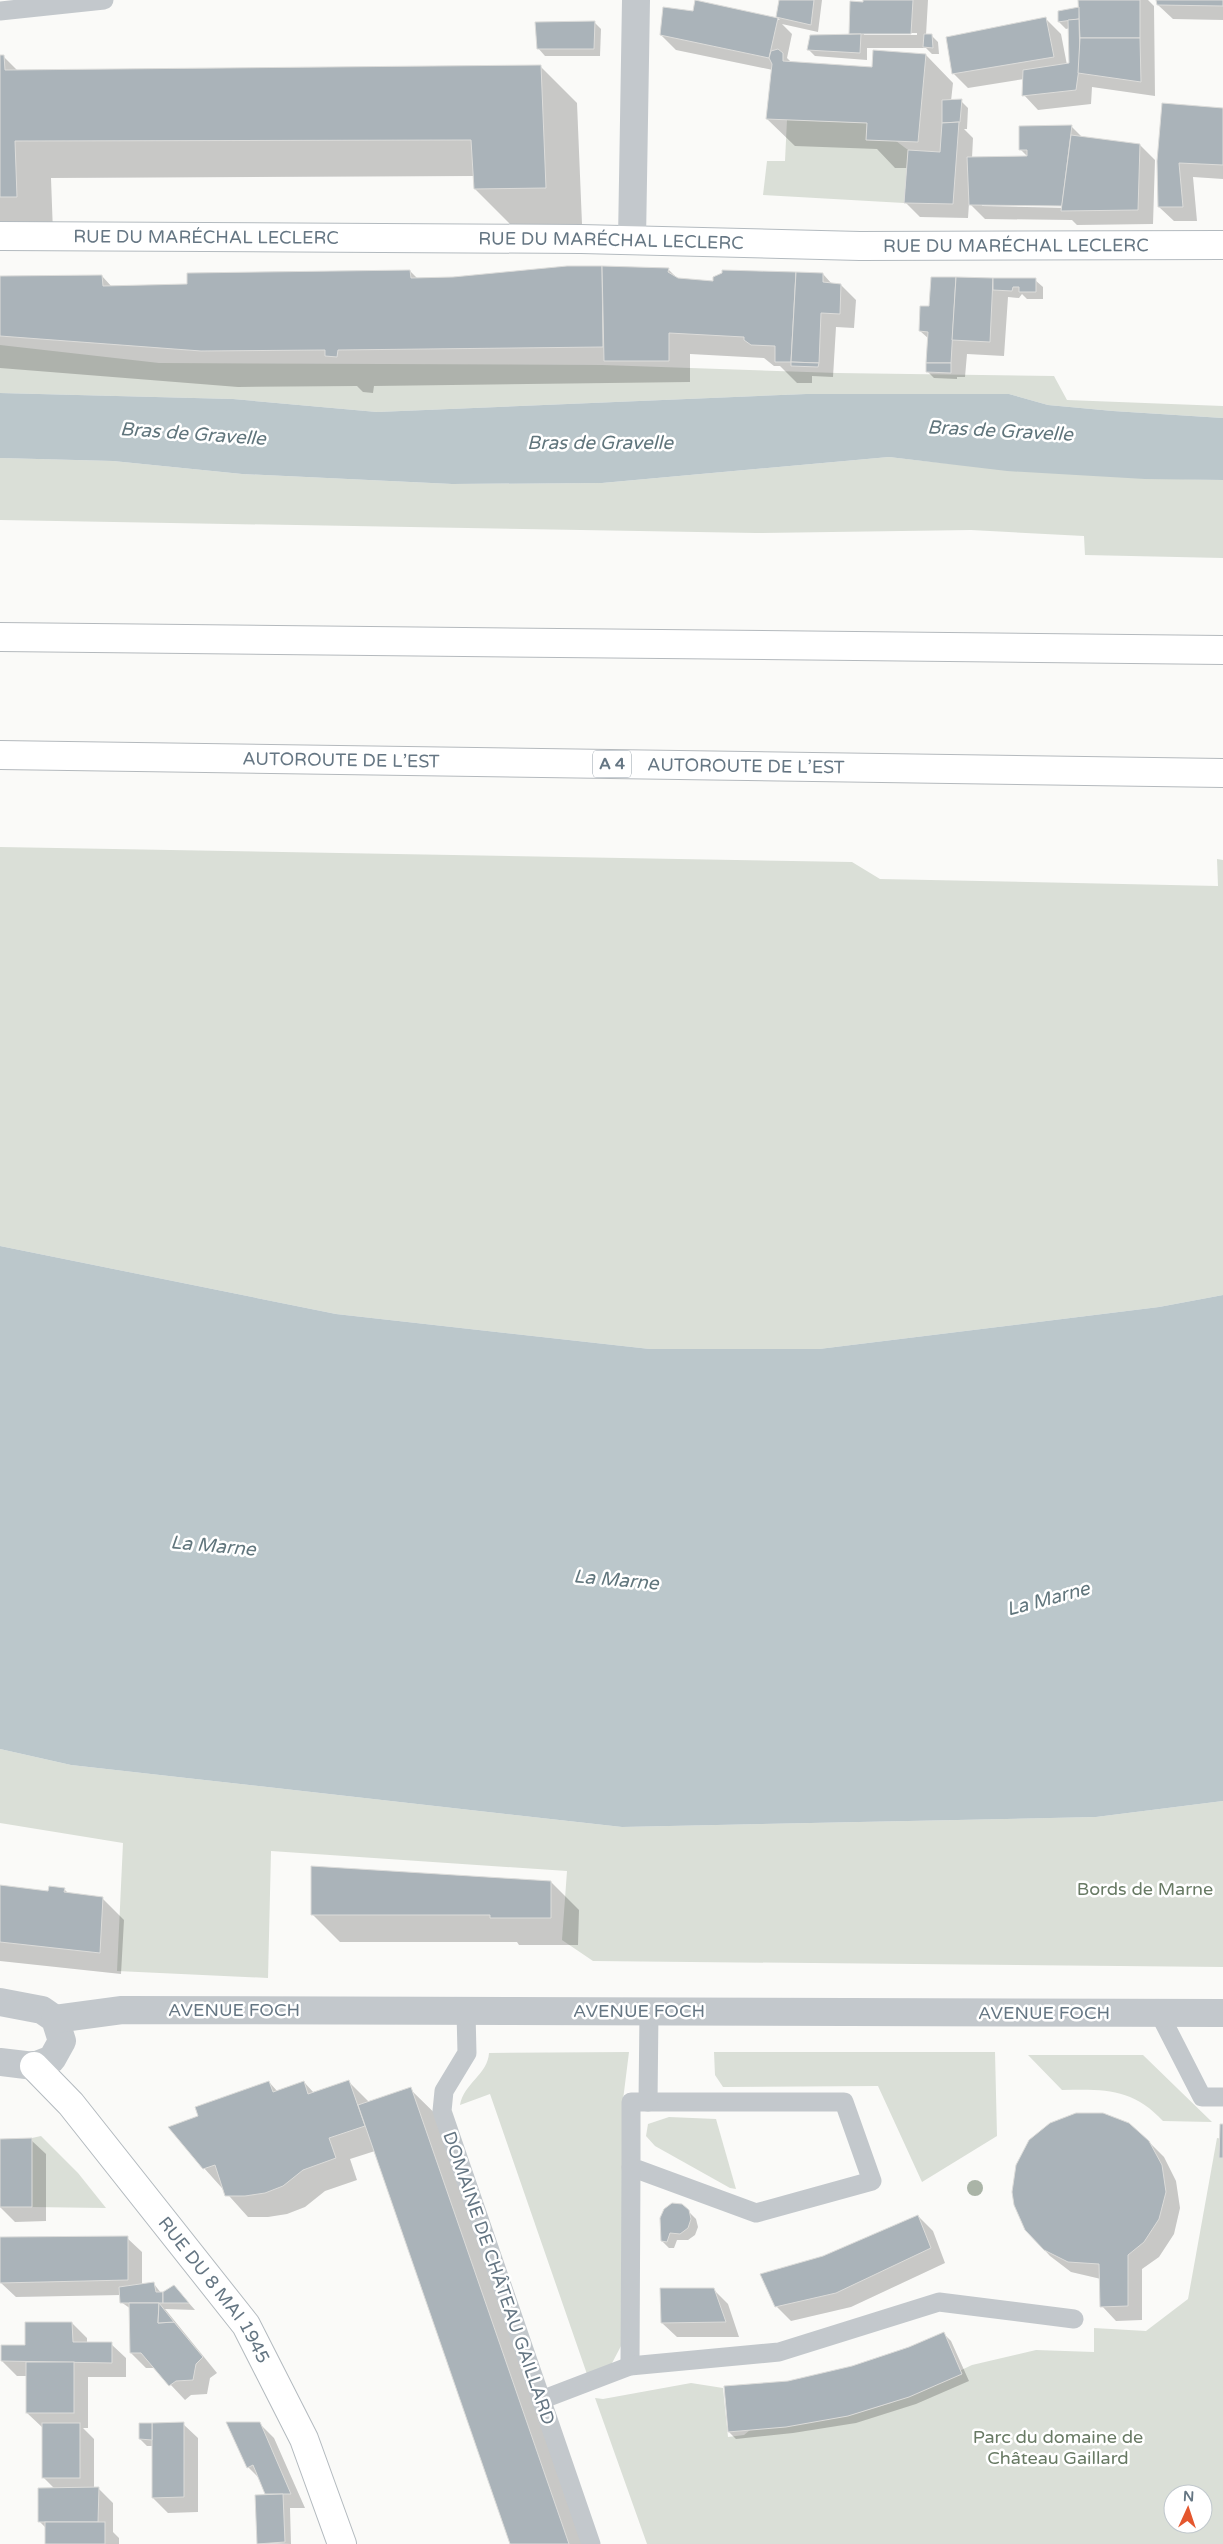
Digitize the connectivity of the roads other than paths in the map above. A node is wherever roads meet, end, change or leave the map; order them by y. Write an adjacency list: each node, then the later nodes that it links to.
1 (104, 0): 3 (lane)
2 (636, 0): 5 (street)
3 (0, 11)
4 (0, 236): 5 (main road, RUE DU MARÉCHAL LECLERC)
5 (632, 240): 6 (main road, RUE DU MARÉCHAL LECLERC)
6 (1223, 245)
7 (0, 637): 8 (main road)
8 (1223, 650)
9 (0, 755): 10 (main road, AUTOROUTE DE L’EST / A 4)
10 (1223, 773)
11 (0, 2002): 16 (street)
12 (466, 2012): 13 (street, AVENUE FOCH); 16 (street, AVENUE FOCH); 24 (lane, DOMAINE DE CHÂTEAU GAILLARD)
13 (649, 2012): 14 (street, AVENUE FOCH); 20 (lane)
14 (1159, 2013): 15 (street, AVENUE FOCH); 19 (lane)
15 (1223, 2013)
16 (55, 2018): 18 (street)
17 (0, 2062): 18 (street)
18 (34, 2066): 25 (main road, RUE DU 8 MAI 1945)
19 (1223, 2097)
20 (648, 2102): 21 (lane); 21 (lane)
21 (631, 2167): 23 (lane)
22 (1074, 2319): 23 (lane)
23 (630, 2366): 24 (lane)
24 (542, 2400): 26 (lane, DOMAINE DE CHÂTEAU GAILLARD)
25 (342, 2544)
26 (591, 2544)

